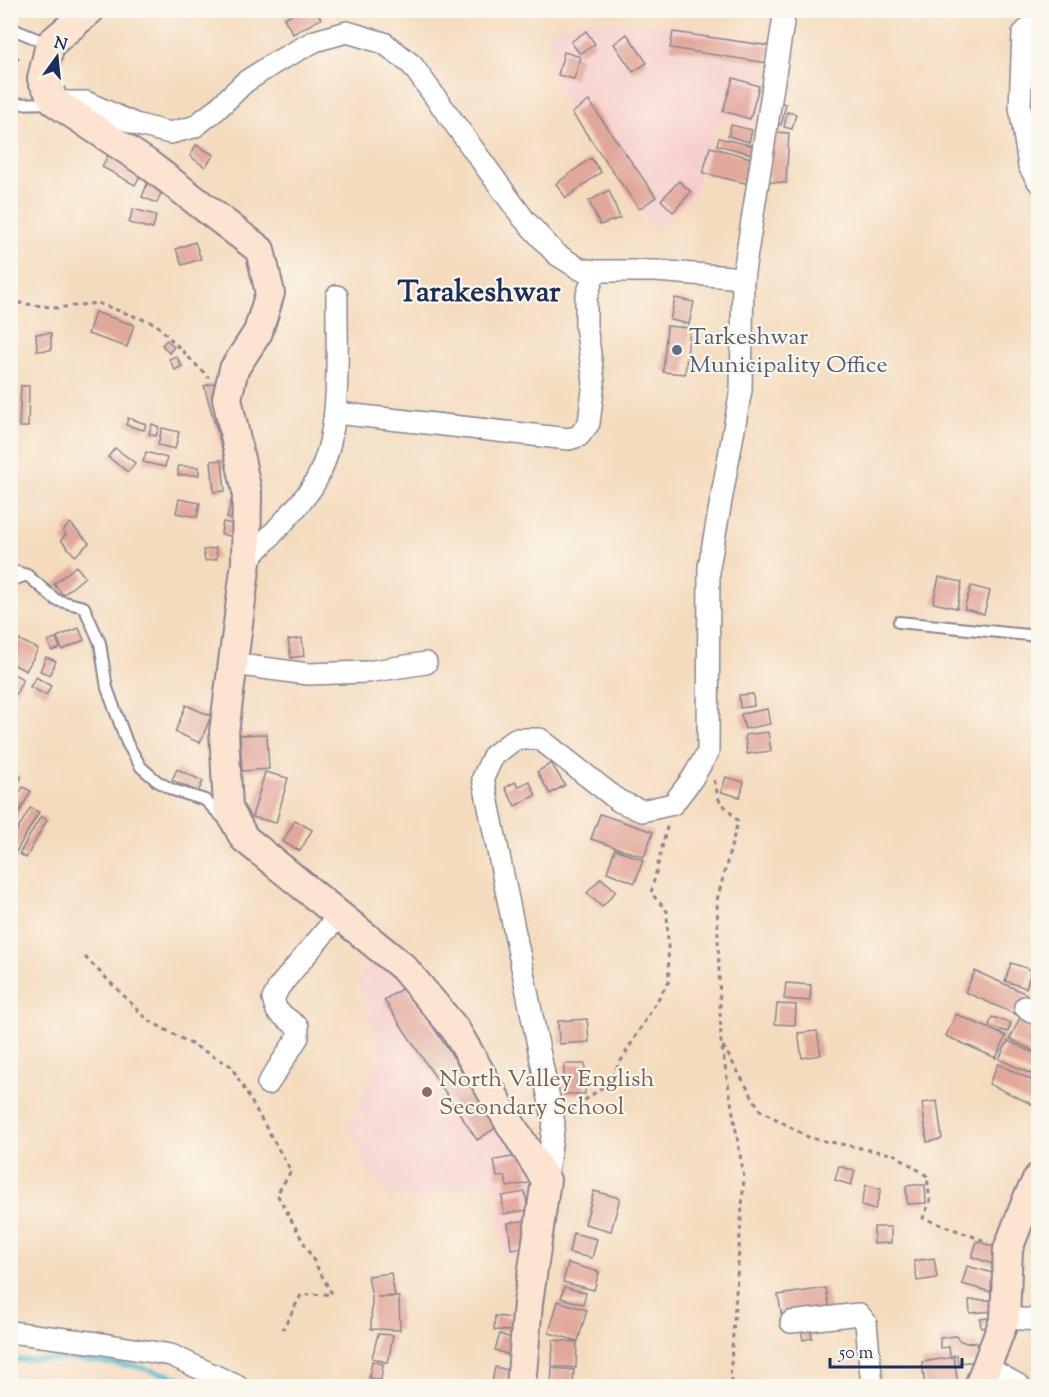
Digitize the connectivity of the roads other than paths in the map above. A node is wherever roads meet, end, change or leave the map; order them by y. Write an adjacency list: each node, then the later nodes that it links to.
1 (785, 10): 11 (street)
2 (77, 13): 5 (street)
3 (1038, 19): 8 (street)
4 (10, 28): 5 (lane)
5 (50, 44): 7 (street)
6 (10, 102): 7 (lane)
7 (55, 102): 10 (street); 14 (street)
8 (1029, 108): 9 (street)
9 (1038, 182)
10 (595, 271): 11 (street); 13 (street)
11 (743, 278): 26 (street)
12 (337, 296): 13 (street)
13 (336, 413): 14 (street)
14 (246, 562): 21 (street)
15 (10, 570): 16 (lane)
16 (27, 575): 17 (lane); 22 (lane)
17 (10, 581)
18 (899, 622): 19 (lane)
19 (1038, 636)
20 (426, 663): 21 (street)
21 (233, 664): 22 (street)
22 (244, 838): 23 (street)
23 (339, 915): 24 (street); 26 (street)
24 (268, 1084)
25 (1038, 1178): 27 (street)
26 (546, 1180): 33 (street)
27 (1005, 1318): 28 (street); 31 (street)
28 (1038, 1320)
29 (791, 1322): 34 (street)
30 (10, 1332): 32 (street)
31 (983, 1377): 35 (street)
32 (237, 1386)
33 (521, 1386)
34 (872, 1386)
35 (1020, 1386)

